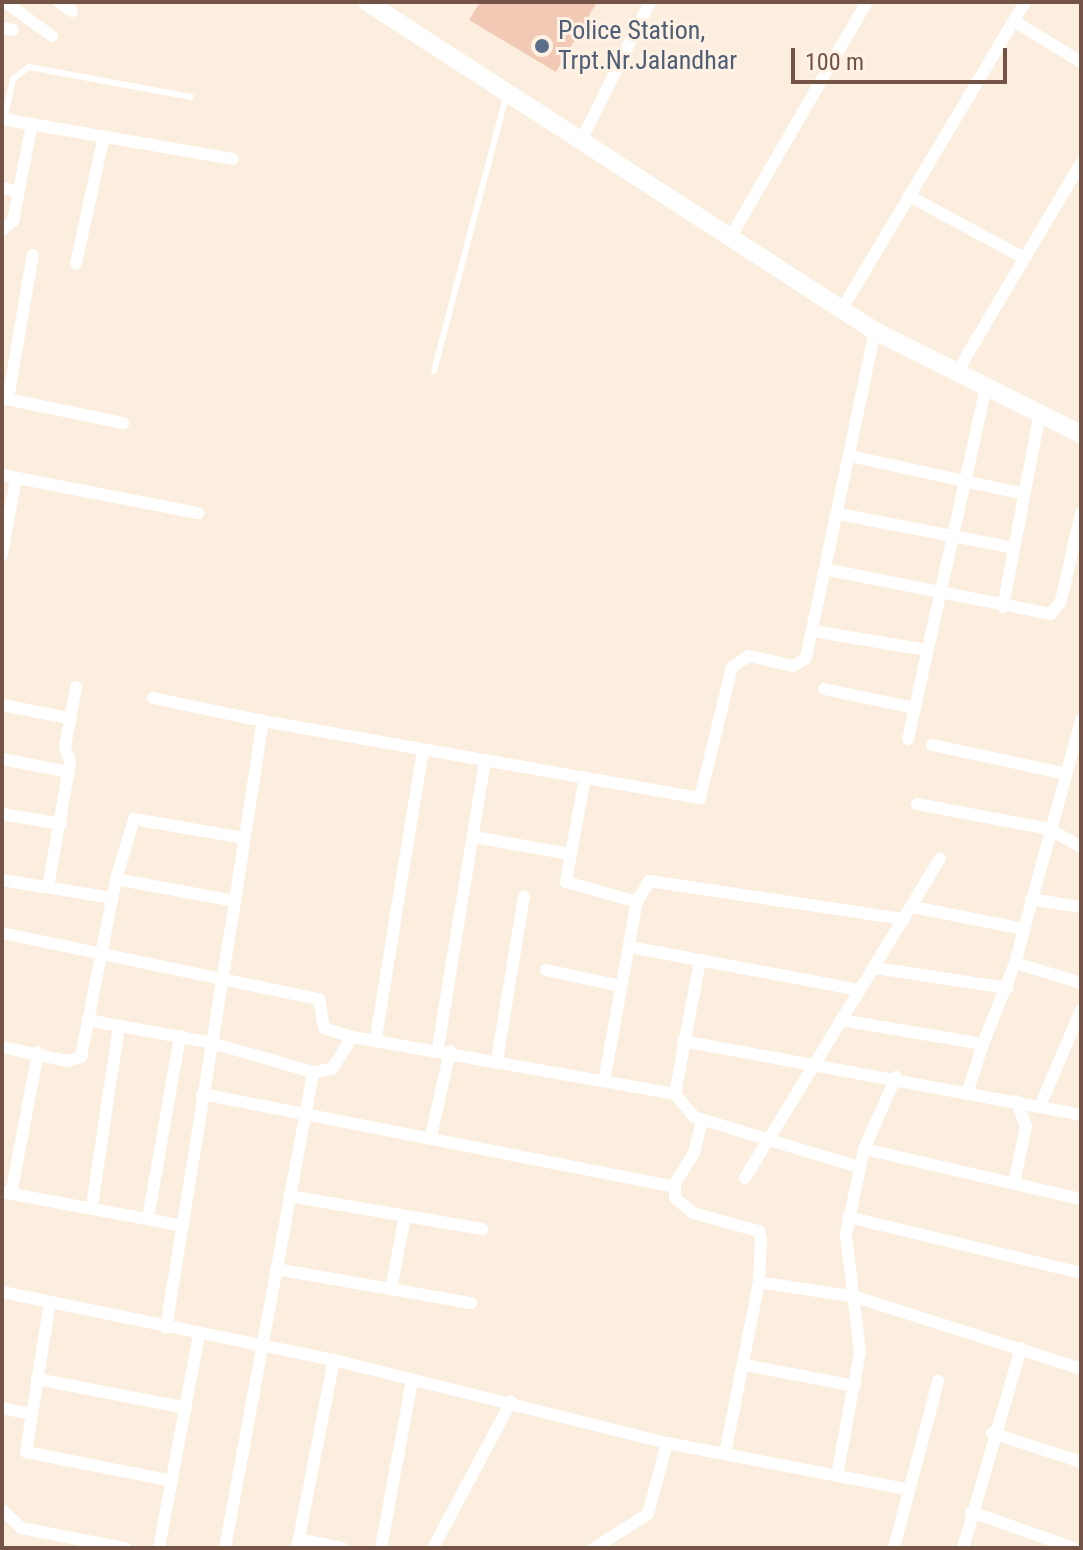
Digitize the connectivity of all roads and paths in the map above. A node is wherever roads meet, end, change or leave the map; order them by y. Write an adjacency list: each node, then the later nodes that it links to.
1 (5, 2): 9 (street)
2 (59, 2): 7 (street)
3 (367, 2): 11 (street)
4 (650, 2): 16 (street)
5 (867, 2): 23 (street)
6 (1025, 2): 8 (street)
7 (72, 11)
8 (1014, 21): 10 (street); 21 (street)
9 (52, 36)
10 (1081, 62)
11 (507, 93): 16 (street); 29 (lane)
12 (191, 97): 13 (lane)
13 (3, 120): 14 (street)
14 (32, 124): 15 (street); 20 (street)
15 (104, 136): 17 (street); 26 (street)
16 (581, 141): 23 (street)
17 (233, 159)
18 (1081, 163): 25 (street)
19 (2, 188): 20 (street)
20 (18, 191): 22 (street)
21 (909, 196): 25 (street); 27 (street)
22 (2, 230)
23 (730, 238): 27 (street)
24 (33, 255): 32 (street)
25 (1024, 258): 30 (street)
26 (76, 264)
27 (842, 309): 28 (street)
28 (875, 331): 30 (street); 36 (street)
29 (434, 371)
30 (957, 372): 31 (street)
31 (986, 386): 33 (street); 39 (street)
32 (5, 398): 34 (street)
33 (1040, 413): 35 (street); 40 (street)
34 (123, 423)
35 (1081, 434)
36 (850, 456): 39 (street); 43 (street)
37 (2, 475): 38 (street)
38 (16, 478): 41 (street); 46 (street)
39 (968, 481): 40 (street); 44 (street)
40 (1024, 494): 45 (street)
41 (198, 513)
42 (1081, 513): 49 (street)
43 (839, 514): 44 (street); 47 (street)
44 (957, 536): 45 (street); 48 (street)
45 (1014, 548): 49 (street)
46 (2, 555)
47 (829, 570): 48 (street); 50 (street)
48 (938, 594): 49 (street); 51 (street)
49 (1003, 607)
50 (813, 631): 51 (street); 67 (street)
51 (926, 650): 56 (street)
52 (76, 687): 57 (street)
53 (824, 689): 56 (street)
54 (153, 698): 59 (street)
55 (2, 705): 57 (street)
56 (915, 708): 60 (street)
57 (68, 718): 65 (street)
58 (1081, 720): 66 (street)
59 (263, 721): 62 (street); 73 (street)
60 (908, 739)
61 (932, 745): 66 (street)
62 (423, 751): 64 (street); 107 (street)
63 (2, 759): 65 (street)
64 (485, 760): 67 (street); 72 (street)
65 (69, 772): 70 (street)
66 (1063, 773): 71 (street)
67 (585, 777): 75 (street)
68 (917, 804): 71 (street)
69 (2, 814): 70 (street)
70 (61, 824): 79 (street)
71 (1049, 829): 74 (street); 82 (street)
72 (473, 837): 75 (street); 112 (street)
73 (244, 838): 77 (street); 83 (street)
74 (1081, 847)
75 (570, 854): 84 (street)
76 (940, 859): 85 (street)
77 (116, 879): 81 (street); 83 (street)
78 (2, 880): 79 (street)
79 (48, 887): 81 (street)
80 (524, 896): 114 (street)
81 (112, 898): 91 (street)
82 (1031, 899): 86 (street); 88 (street)
83 (235, 901): 96 (street)
84 (637, 902): 87 (street); 90 (street)
85 (913, 907): 87 (street); 88 (street)
86 (1081, 907)
87 (904, 919): 94 (street)
88 (1023, 929): 93 (street)
89 (2, 933): 91 (street)
90 (630, 947): 92 (street); 98 (street)
91 (101, 951): 96 (street); 102 (street)
92 (700, 960): 100 (street); 108 (street)
93 (1015, 963): 97 (street); 99 (street)
94 (875, 968): 99 (street); 100 (street)
95 (546, 970): 98 (street)
96 (223, 976): 106 (street); 109 (street)
97 (1081, 983)
98 (621, 986): 118 (street)
99 (1007, 988): 110 (street)
100 (860, 990): 103 (street)
101 (1081, 1010): 123 (street)
102 (88, 1020): 104 (street); 113 (street)
103 (841, 1020): 110 (street); 115 (street)
104 (119, 1026): 105 (street); 137 (street)
105 (180, 1036): 109 (street); 140 (street)
106 (352, 1037): 107 (street); 116 (street)
107 (376, 1037): 112 (street)
108 (683, 1041): 115 (street); 121 (street)
109 (212, 1043): 116 (street); 120 (street)
110 (983, 1044): 119 (street)
111 (2, 1047): 113 (street)
112 (444, 1050): 114 (street); 127 (street)
113 (38, 1053): 134 (street)
114 (497, 1061): 118 (street)
115 (814, 1061): 117 (street); 128 (street)
116 (313, 1072): 124 (street)
117 (896, 1077): 119 (street); 129 (street)
118 (604, 1081): 121 (street)
119 (968, 1091): 122 (street)
120 (202, 1094): 124 (street); 141 (street)
121 (675, 1094): 126 (street)
122 (1016, 1101): 123 (street); 132 (street)
123 (1040, 1106): 125 (street)
124 (306, 1115): 127 (street); 135 (street)
125 (1081, 1115)
126 (702, 1119): 128 (street); 133 (street)
127 (431, 1136): 133 (street)
128 (769, 1137): 130 (street); 131 (street)
129 (864, 1149): 130 (street); 132 (street)
130 (859, 1167): 139 (street)
131 (745, 1178)
132 (1014, 1184): 136 (street)
133 (674, 1187): 145 (street)
134 (6, 1193): 137 (street)
135 (289, 1196): 138 (street); 143 (street)
136 (1081, 1199)
137 (92, 1206): 140 (street)
138 (405, 1216): 142 (street); 146 (street)
139 (848, 1217): 144 (street); 148 (street)
140 (148, 1218): 141 (street)
141 (183, 1226): 151 (street)
142 (482, 1229)
143 (276, 1269): 146 (street); 153 (street)
144 (1081, 1273)
145 (759, 1282): 148 (street); 156 (street)
146 (391, 1289): 150 (street)
147 (2, 1292): 149 (street)
148 (856, 1297): 154 (street); 161 (street)
149 (50, 1302): 151 (street); 158 (street)
150 (471, 1303)
151 (166, 1328): 152 (street)
152 (199, 1335): 153 (street); 164 (street)
153 (262, 1344): 155 (street); 180 (street)
154 (1021, 1348): 157 (street); 166 (street)
155 (334, 1360): 159 (street); 177 (street)
156 (745, 1365): 161 (street); 168 (street)
157 (1079, 1366)
158 (37, 1379): 164 (street); 165 (street)
159 (412, 1380): 162 (street); 182 (street)
160 (938, 1381): 172 (street)
161 (855, 1386): 170 (street)
162 (511, 1402): 167 (street); 183 (street)
163 (2, 1408): 165 (street)
164 (186, 1408): 171 (street)
165 (30, 1414): 171 (street)
166 (992, 1433): 169 (street); 174 (street)
167 (667, 1443): 168 (street); 184 (street)
168 (725, 1453): 170 (street)
169 (1081, 1462)
170 (837, 1475): 172 (street)
171 (172, 1481): 179 (street)
172 (907, 1489): 185 (street)
173 (2, 1510): 175 (street)
174 (971, 1512): 176 (street); 186 (street)
175 (69, 1541): 178 (street)
176 (1045, 1543): 187 (street)
177 (298, 1544): 181 (street)
178 (125, 1548)
179 (159, 1548)
180 (225, 1548)
181 (342, 1548)
182 (381, 1548)
183 (433, 1548)
184 (594, 1548)
185 (894, 1548)
186 (963, 1548)
187 (1074, 1548)

